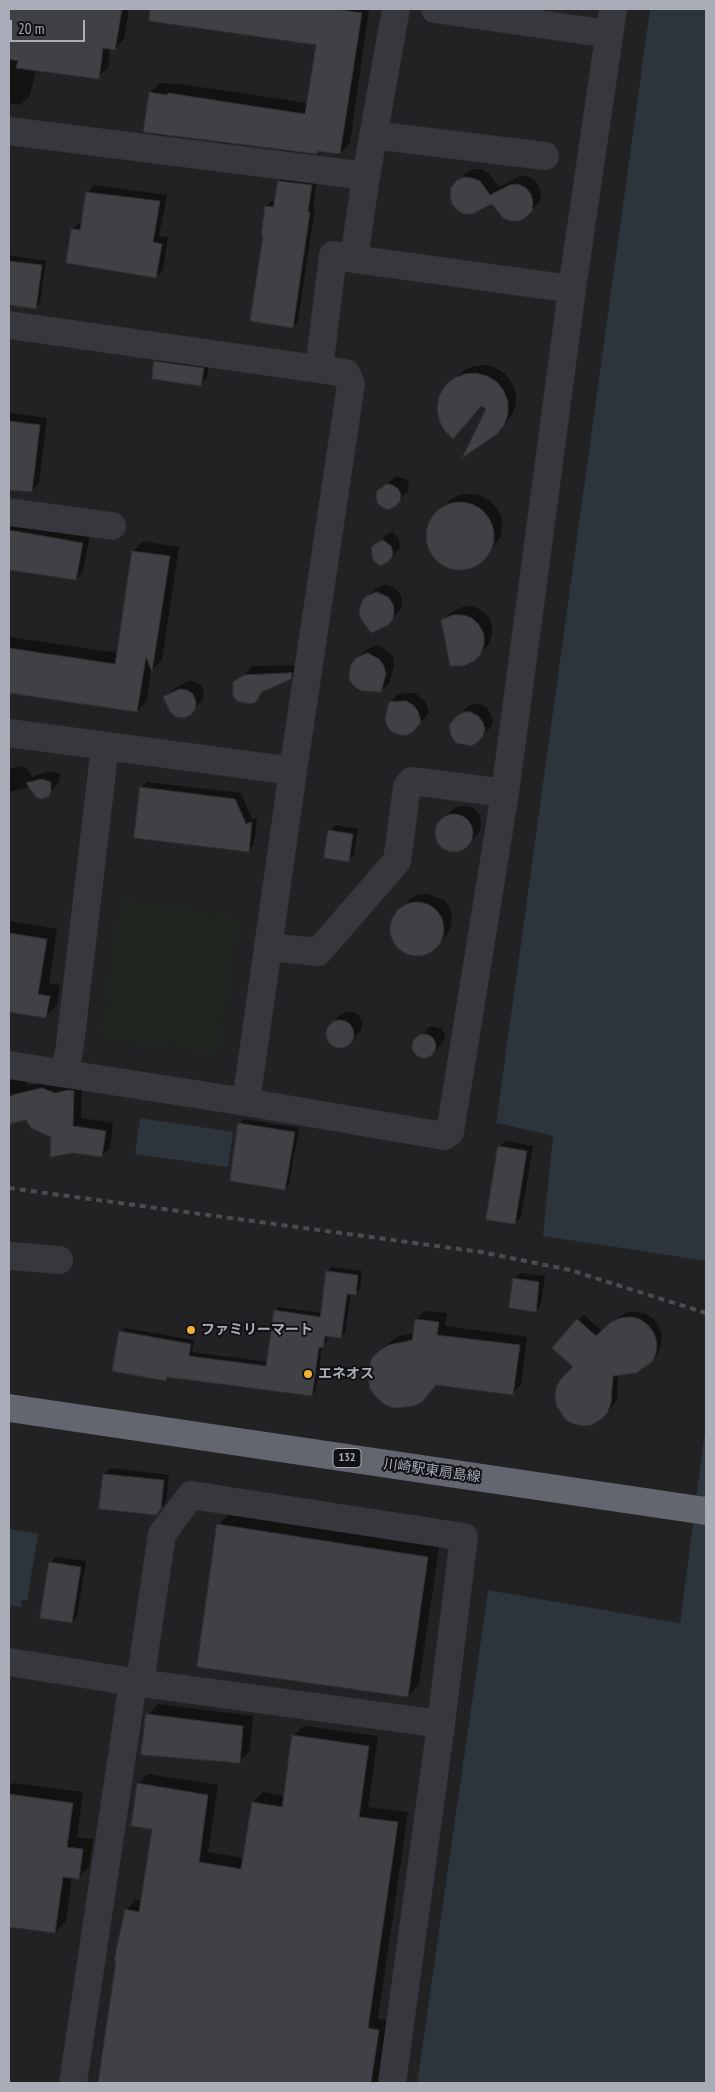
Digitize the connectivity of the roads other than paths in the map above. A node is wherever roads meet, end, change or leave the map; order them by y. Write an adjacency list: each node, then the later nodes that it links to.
1 (396, 9): 5 (street)
2 (436, 9): 3 (street)
3 (611, 22): 9 (street)
4 (9, 131): 7 (street)
5 (373, 136): 6 (street); 7 (street)
6 (545, 156)
7 (366, 176): 8 (street)
8 (354, 259): 9 (street); 11 (street)
9 (572, 289): 17 (street)
10 (9, 325): 11 (street)
11 (319, 369): 16 (street)
12 (9, 512): 13 (street)
13 (112, 526)
14 (9, 733): 15 (street)
15 (105, 746): 16 (street); 20 (street)
16 (292, 771): 18 (street)
17 (505, 793): 18 (street); 21 (street)
18 (268, 947): 21 (street)
19 (9, 1065): 20 (street)
20 (65, 1073): 21 (street)
21 (246, 1102)
22 (9, 1256): 23 (street)
23 (59, 1260)
24 (9, 1408): 25 (highway, 川崎駅東扇島線 / 132)
25 (695, 1510)
26 (9, 1662): 27 (street)
27 (136, 1682): 28 (street); 28 (street); 29 (street)
28 (441, 1724): 30 (street)
29 (73, 2083)
30 (392, 2083)

